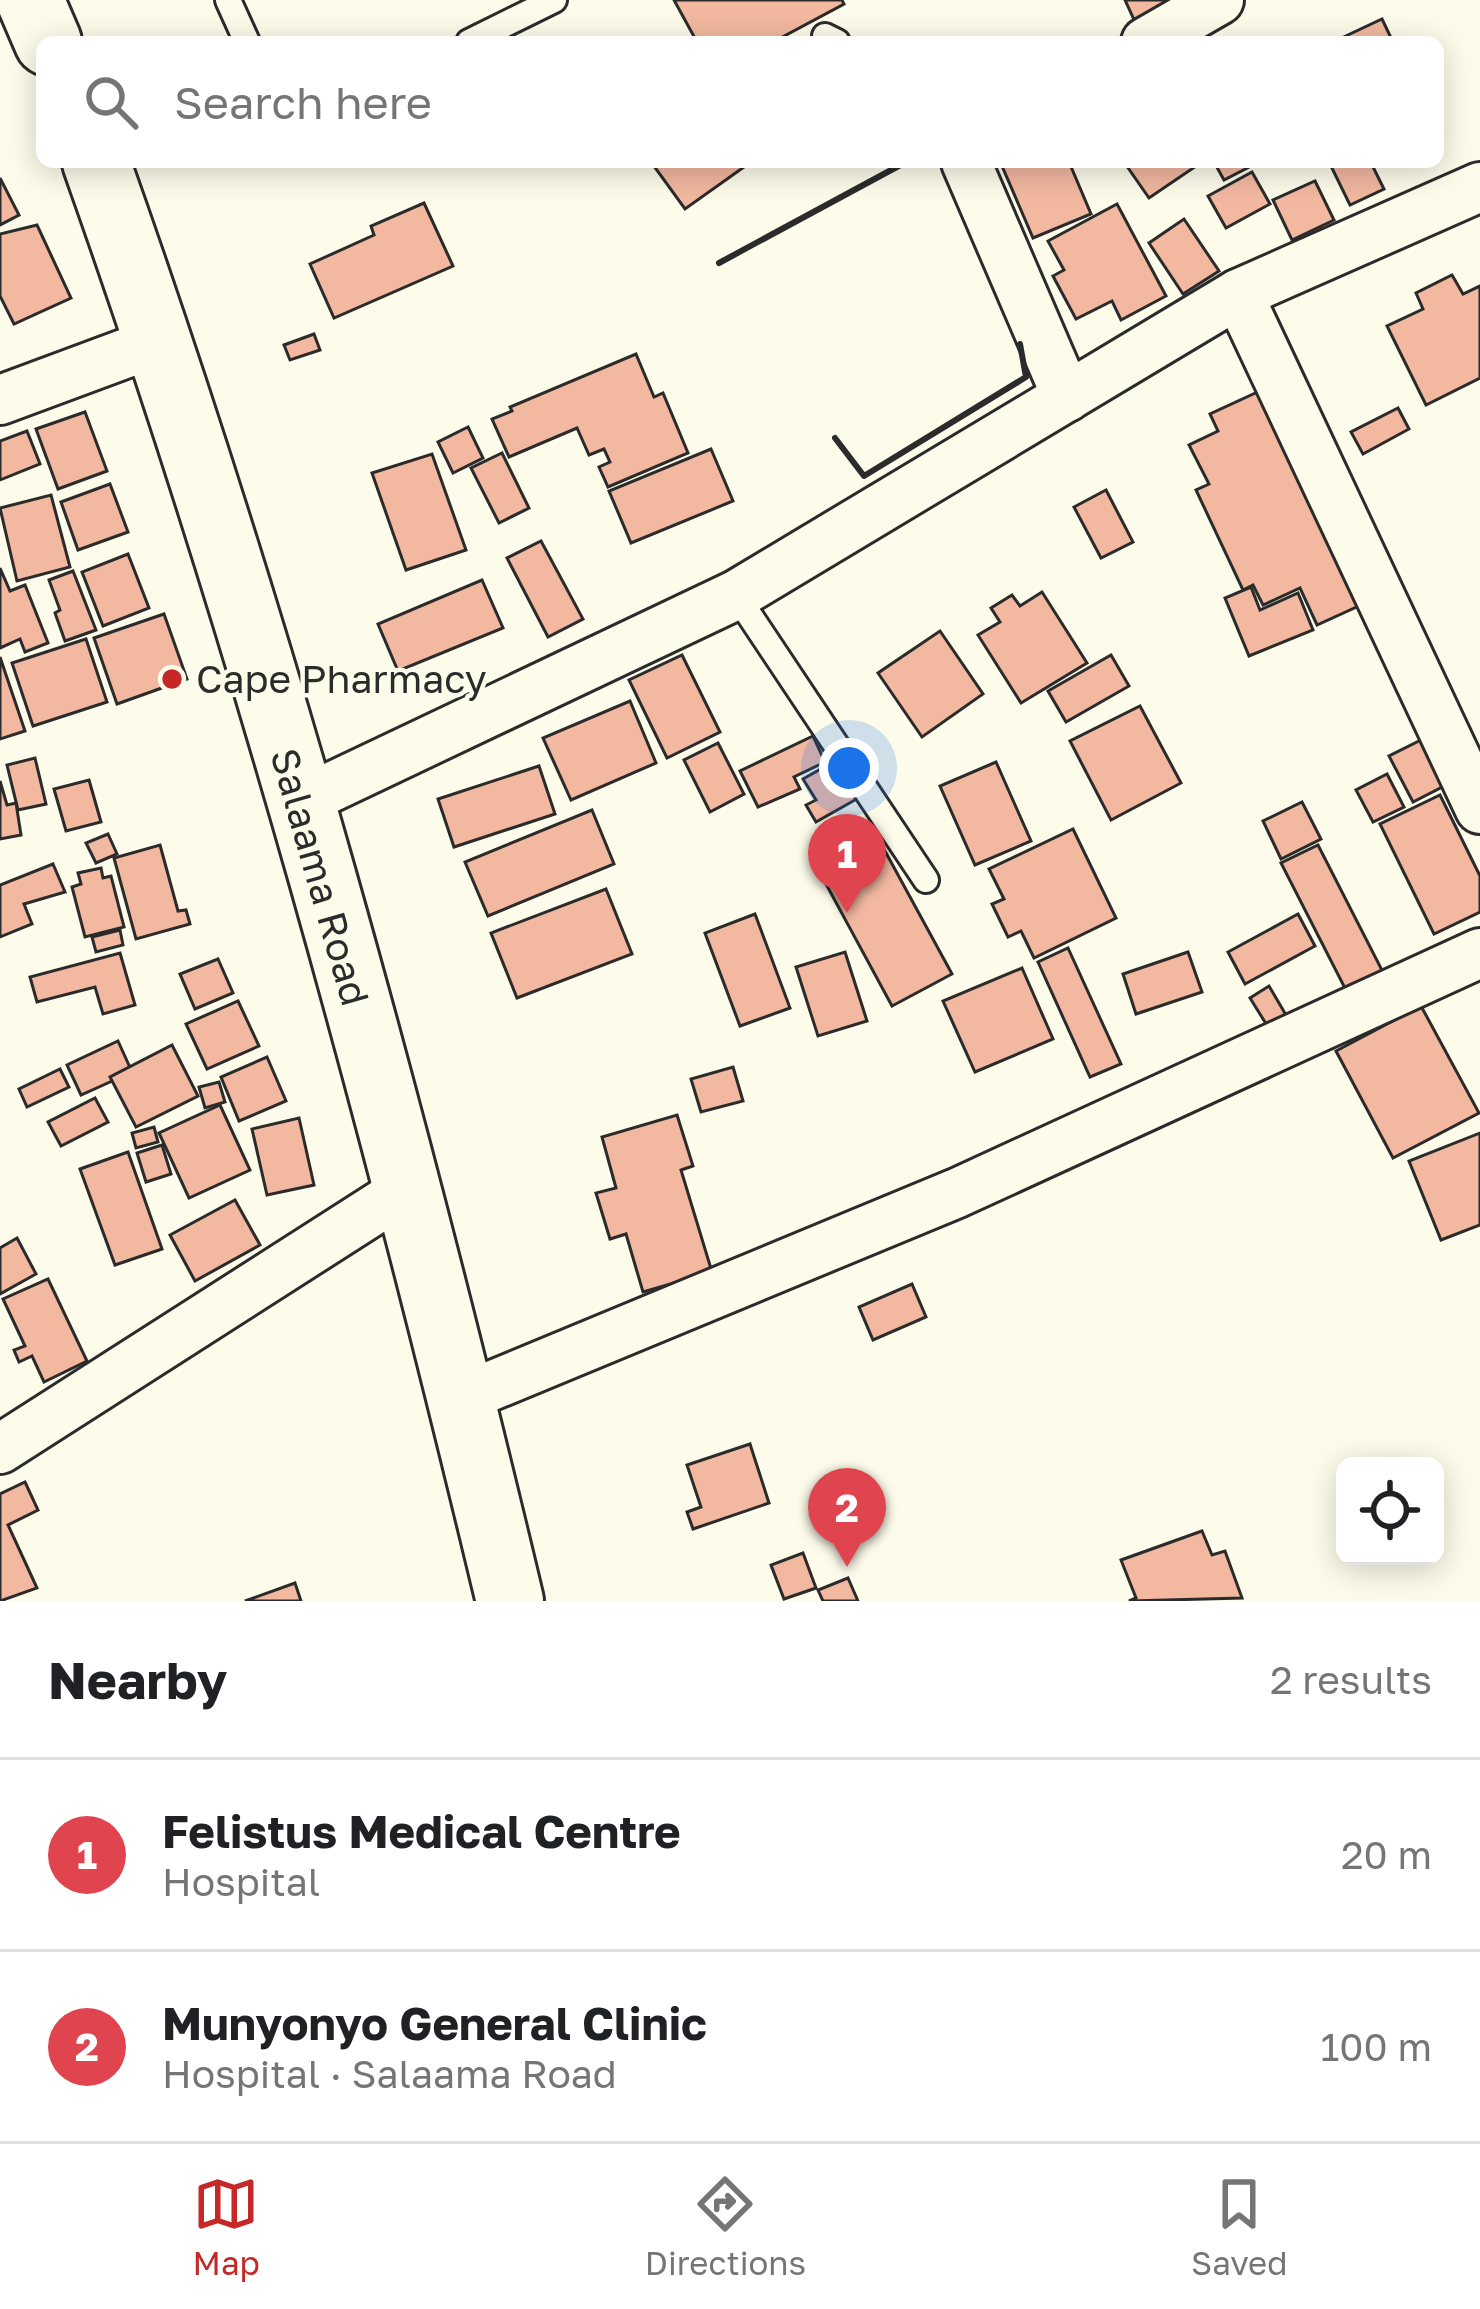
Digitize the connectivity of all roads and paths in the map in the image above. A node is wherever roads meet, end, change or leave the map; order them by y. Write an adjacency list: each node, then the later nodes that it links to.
1 (31, 0): 5 (main road)
2 (228, 0): 6 (lane)
3 (554, 0): 7 (lane)
4 (1219, 0): 8 (street)
5 (45, 36)
6 (244, 36)
7 (482, 36)
8 (1156, 36)
9 (100, 168): 13 (main road, Salaama Road)
10 (969, 168): 14 (street)
11 (1480, 187): 12 (street)
12 (1238, 294): 14 (street); 18 (street)
13 (159, 341): 15 (street); 17 (main road, Salaama Road)
14 (1067, 397): 16 (street)
15 (0, 400)
16 (736, 595): 17 (street); 19 (lane)
17 (300, 802): 21 (main road, Salaama Road)
18 (1480, 809)
19 (926, 880)
20 (1480, 953): 22 (street)
21 (408, 1188): 22 (main road, Salaama Road); 23 (street)
22 (461, 1398): 24 (main road, Salaama Road)
23 (1, 1447)
24 (510, 1601)

